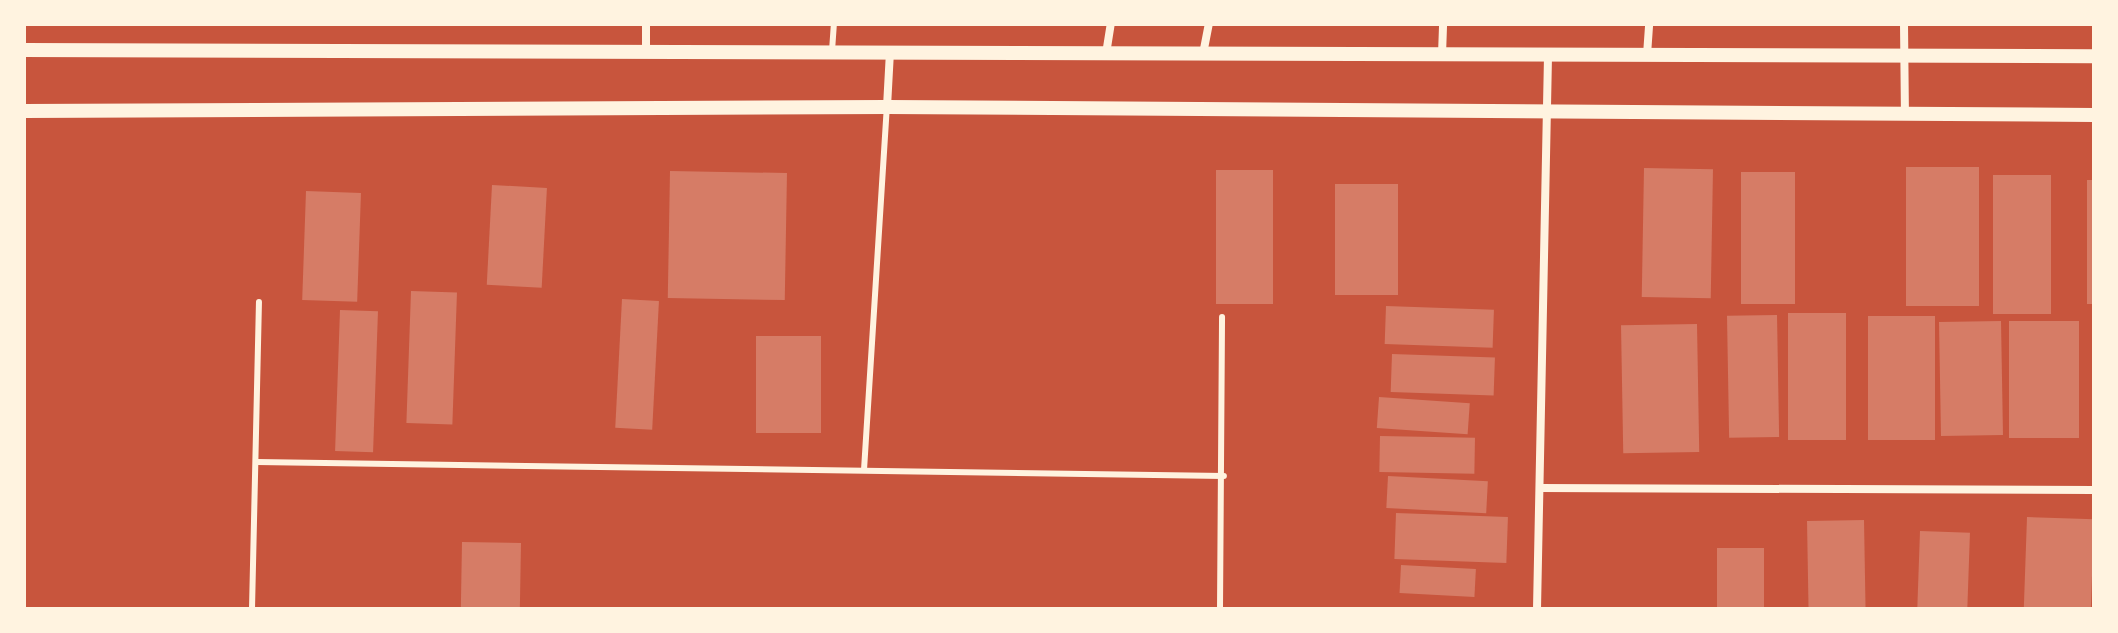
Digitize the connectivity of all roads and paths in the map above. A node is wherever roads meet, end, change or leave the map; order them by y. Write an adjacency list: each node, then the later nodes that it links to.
1 (646, 24): 11 (street)
2 (834, 24): 9 (lane)
3 (1111, 24): 12 (street)
4 (1209, 24): 13 (street)
5 (1443, 24): 14 (street)
6 (1649, 24): 18 (street)
7 (1904, 24): 16 (street)
8 (24, 50): 11 (street)
9 (832, 51): 10 (street); 11 (street)
10 (890, 51): 12 (street); 19 (street)
11 (646, 52)
12 (1106, 54): 13 (street)
13 (1203, 54): 14 (street)
14 (1442, 56): 15 (street)
15 (1548, 56): 18 (street); 22 (street)
16 (1904, 56): 17 (street); 18 (street); 21 (street)
17 (2094, 56)
18 (1647, 57)
19 (887, 107): 20 (street); 22 (street); 27 (lane)
20 (24, 111)
21 (1905, 114): 22 (street); 23 (street)
22 (1548, 115): 29 (street)
23 (2094, 115)
24 (259, 302): 26 (lane)
25 (1222, 317): 28 (lane)
26 (257, 462): 27 (lane); 31 (lane)
27 (864, 470): 28 (lane)
28 (1224, 476): 32 (lane)
29 (1540, 488): 30 (street); 33 (street)
30 (2094, 490)
31 (252, 609)
32 (1220, 609)
33 (1537, 609)

